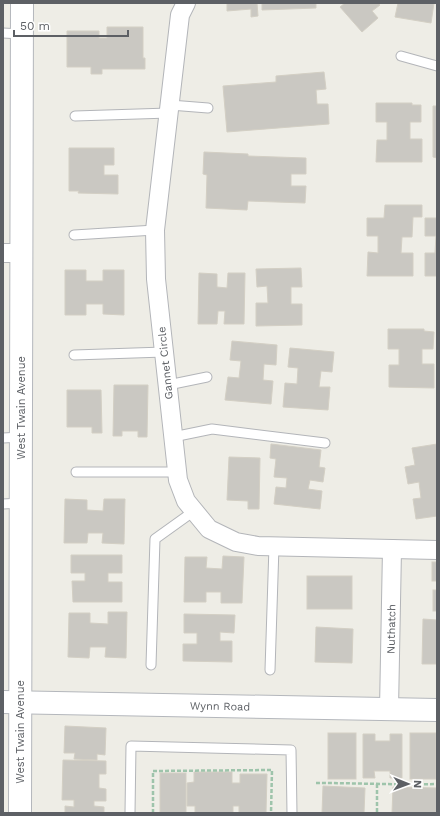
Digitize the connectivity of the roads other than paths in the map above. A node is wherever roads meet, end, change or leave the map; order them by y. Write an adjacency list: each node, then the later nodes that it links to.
1 (22, 3): 3 (main road, West Twain Avenue)
2 (186, 3): 7 (street, Gannet Circle)
3 (12, 34): 11 (main road, West Twain Avenue)
4 (401, 56): 5 (lane)
5 (437, 66)
6 (208, 108): 7 (lane)
7 (169, 109): 8 (lane); 9 (street, Gannet Circle)
8 (75, 116)
9 (155, 230): 10 (lane); 12 (street, Gannet Circle)
10 (74, 235)
11 (12, 253): 17 (main road, West Twain Avenue)
12 (164, 352): 13 (lane); 15 (street, Gannet Circle)
13 (74, 355)
14 (207, 377): 15 (lane)
15 (168, 385): 16 (street, Gannet Circle)
16 (173, 437): 18 (lane); 20 (street, Gannet Circle)
17 (12, 438): 21 (main road, West Twain Avenue)
18 (325, 443)
19 (76, 472): 20 (lane)
20 (177, 472): 22 (street, Gannet Circle)
21 (12, 503): 28 (main road, West Twain Avenue)
22 (194, 511): 23 (street, Gannet Circle); 26 (lane)
23 (274, 546): 24 (street, Gannet Circle); 27 (lane)
24 (392, 549): 25 (street, Gannet Circle); 29 (street, Nuthatch)
25 (437, 550)
26 (151, 665)
27 (270, 670)
28 (12, 702): 29 (main road, Wynn Road); 31 (main road, West Twain Avenue)
29 (389, 709): 30 (main road, Wynn Road)
30 (437, 710)
31 (20, 813)
32 (130, 813): 33 (lane)
33 (292, 813)

